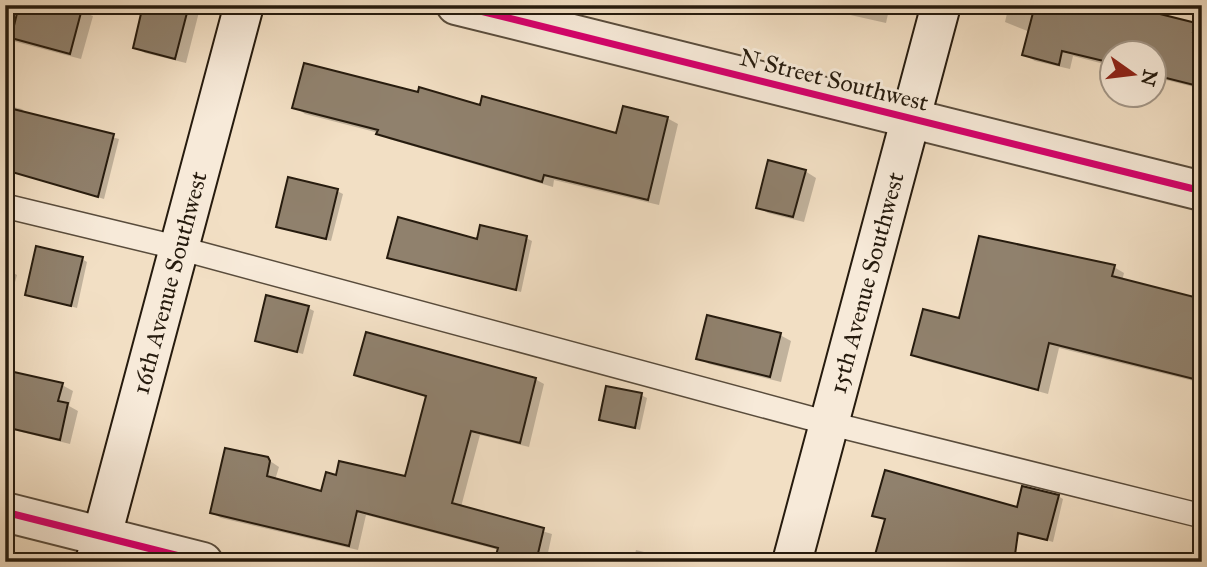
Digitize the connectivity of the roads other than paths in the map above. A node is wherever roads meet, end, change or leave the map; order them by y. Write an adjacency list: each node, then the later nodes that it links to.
1 (244, 5): 7 (main road, 16th Avenue Southwest)
2 (456, 5): 4 (main road, N Street Southwest)
3 (941, 5): 4 (main road, 15th Avenue Southwest)
4 (909, 119): 5 (main road, N Street Southwest); 8 (main road, 15th Avenue Southwest)
5 (1202, 191)
6 (5, 206): 7 (lane)
7 (179, 248): 8 (lane); 11 (main road, 16th Avenue Southwest)
8 (828, 423): 10 (lane); 13 (main road, 15th Avenue Southwest)
9 (5, 512): 11 (main road)
10 (1202, 516)
11 (98, 549): 12 (main road)
12 (203, 562)
13 (792, 562)

